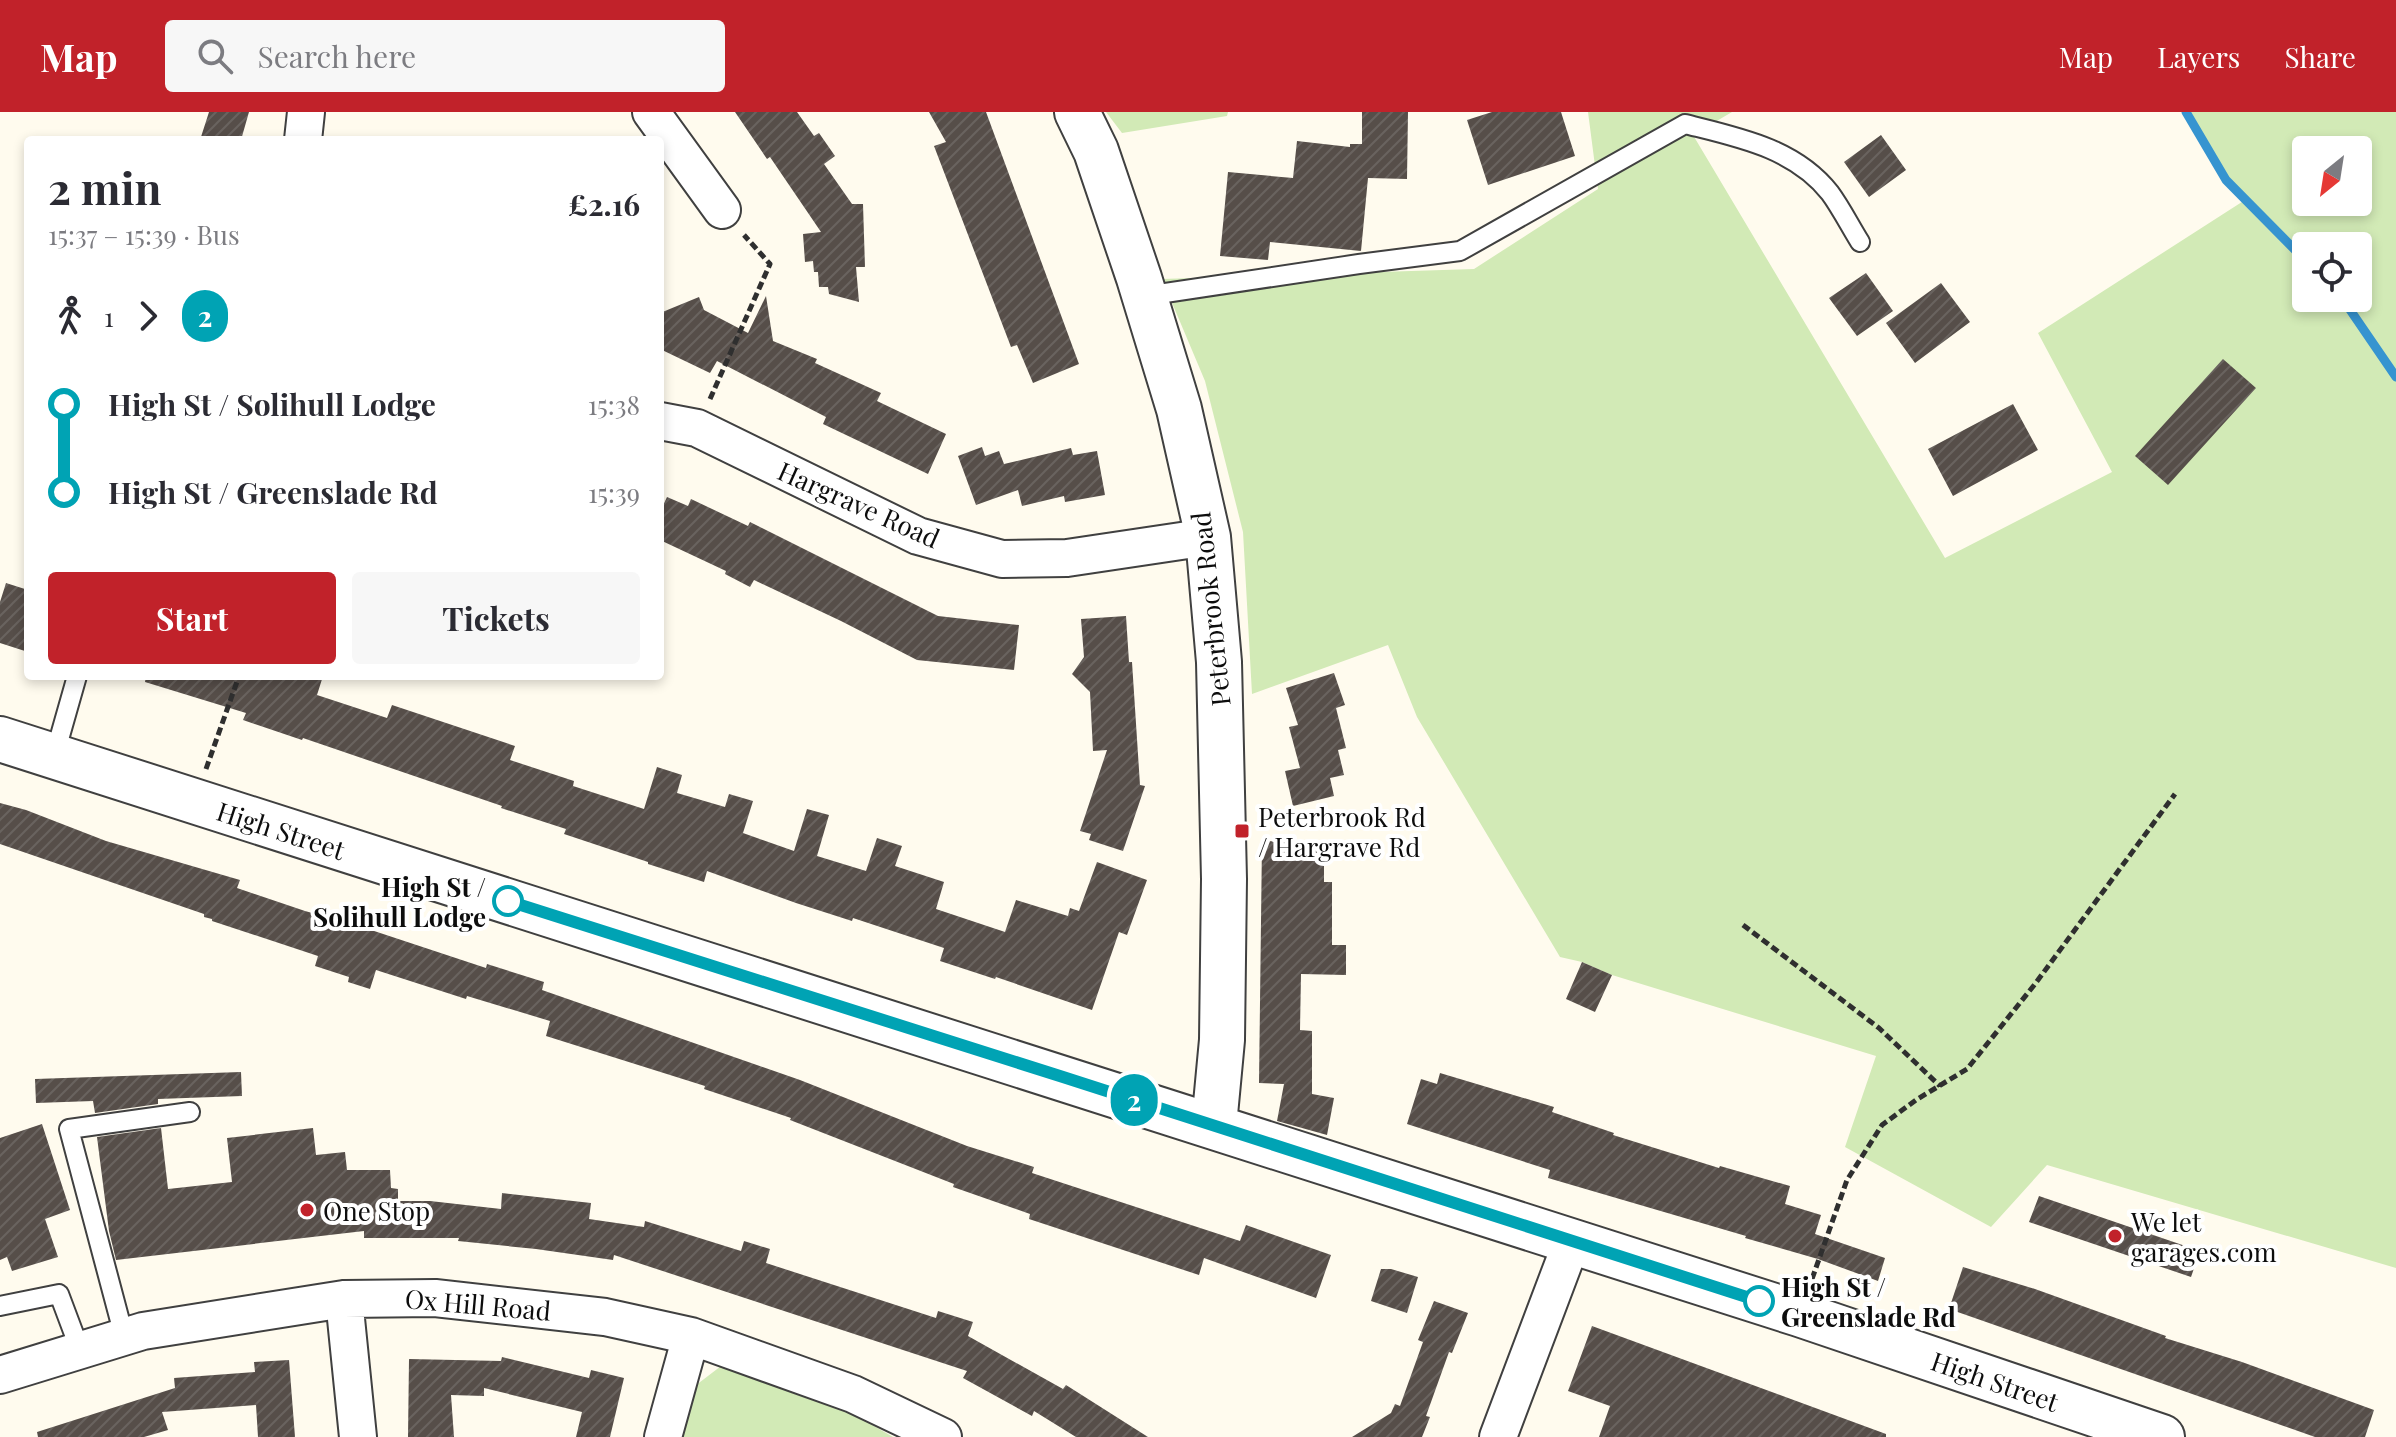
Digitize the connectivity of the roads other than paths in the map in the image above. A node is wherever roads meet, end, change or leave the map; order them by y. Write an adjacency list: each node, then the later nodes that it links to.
1 (306, 112): 4 (street)
2 (651, 112): 5 (street)
3 (1077, 112): 7 (street, Peterbrook Road)
4 (303, 136)
5 (722, 210)
6 (1860, 242): 7 (lane)
7 (1145, 296): 9 (street, Peterbrook Road)
8 (664, 422): 9 (street, Hargrave Road)
9 (1208, 537): 14 (street, Peterbrook Road)
10 (76, 680): 12 (lane)
11 (0, 739): 12 (street, High Street)
12 (54, 757): 14 (street, High Street)
13 (190, 1112): 18 (lane)
14 (1214, 1125): 15 (street, High Street)
15 (1569, 1241): 25 (street); 26 (street, High Street)
16 (344, 1299): 18 (street, Ox Hill Road); 19 (street, Ox Hill Road); 22 (street)
17 (0, 1306): 20 (lane)
18 (124, 1336): 20 (street, Ox Hill Road)
19 (691, 1336): 23 (street); 24 (street, Ox Hill Road)
20 (80, 1350): 21 (street, Ox Hill Road)
21 (0, 1375)
22 (358, 1437)
23 (663, 1437)
24 (943, 1437)
25 (1498, 1437)
26 (2162, 1437)

